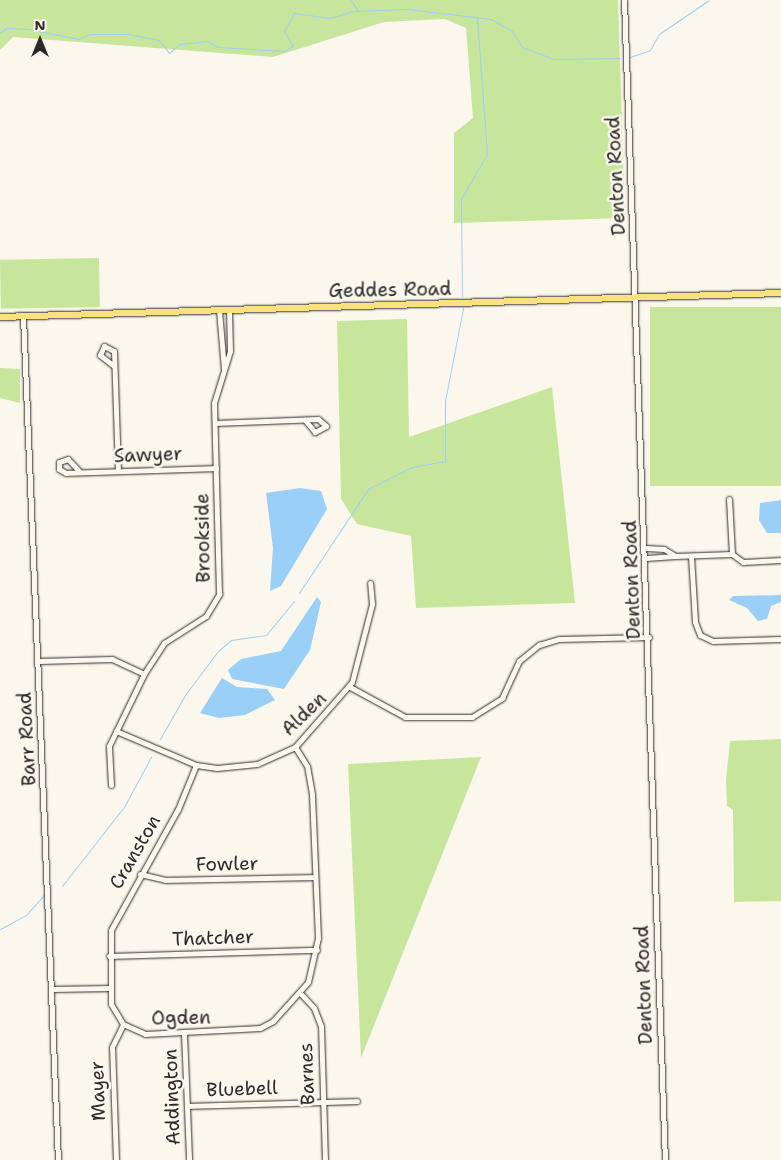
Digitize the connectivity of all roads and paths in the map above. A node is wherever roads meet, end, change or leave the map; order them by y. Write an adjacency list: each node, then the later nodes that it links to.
1 (624, 0): 3 (street, Denton Road)
2 (781, 293): 3 (main road, Geddes Road)
3 (638, 296): 5 (main road, Geddes Road); 16 (street, Denton Road)
4 (219, 310): 5 (main road, Geddes Road); 6 (main road, Geddes Road); 9 (street, Brookside)
5 (229, 310): 9 (street, Brookside)
6 (23, 316): 7 (main road, Geddes Road); 25 (street, Barr Road)
7 (0, 317)
8 (114, 366): 13 (street)
9 (224, 370): 11 (street, Brookside)
10 (305, 420): 11 (street)
11 (215, 423): 12 (street, Brookside)
12 (216, 468): 13 (street, Sawyer); 26 (street, Brookside)
13 (118, 471): 14 (street, Sawyer)
14 (80, 472)
15 (729, 499): 17 (street)
16 (646, 548): 18 (street); 20 (street, Denton Road)
17 (732, 554): 19 (street); 21 (street)
18 (675, 556): 19 (street); 20 (street)
19 (691, 556): 24 (street)
20 (646, 558): 23 (street, Denton Road)
21 (781, 560)
22 (370, 583): 27 (street, Alden)
23 (648, 637): 27 (street); 48 (street, Denton Road)
24 (781, 639)
25 (39, 661): 26 (street); 37 (street, Barr Road)
26 (144, 674): 28 (street, Brookside)
27 (350, 687): 29 (street, Alden)
28 (116, 731): 30 (street, Alden); 31 (street, Brookside)
29 (295, 746): 30 (street, Alden); 33 (street)
30 (196, 765): 32 (street, Cranston)
31 (111, 785)
32 (140, 874): 33 (street, Fowler); 35 (street, Cranston)
33 (315, 877): 34 (street)
34 (317, 950): 35 (street, Thatcher); 38 (street)
35 (109, 956): 36 (street)
36 (110, 988): 37 (street); 39 (street)
37 (52, 989): 44 (street, Barr Road)
38 (301, 994): 40 (street, Ogden); 42 (street, Barnes)
39 (123, 1024): 40 (street, Ogden); 45 (street, Mayer)
40 (184, 1033): 43 (street, Addington)
41 (357, 1100): 42 (street, Bluebell)
42 (323, 1102): 43 (street, Bluebell); 47 (street, Barnes)
43 (187, 1106): 46 (street, Addington)
44 (58, 1160)
45 (116, 1160)
46 (189, 1160)
47 (325, 1160)
48 (665, 1160)

